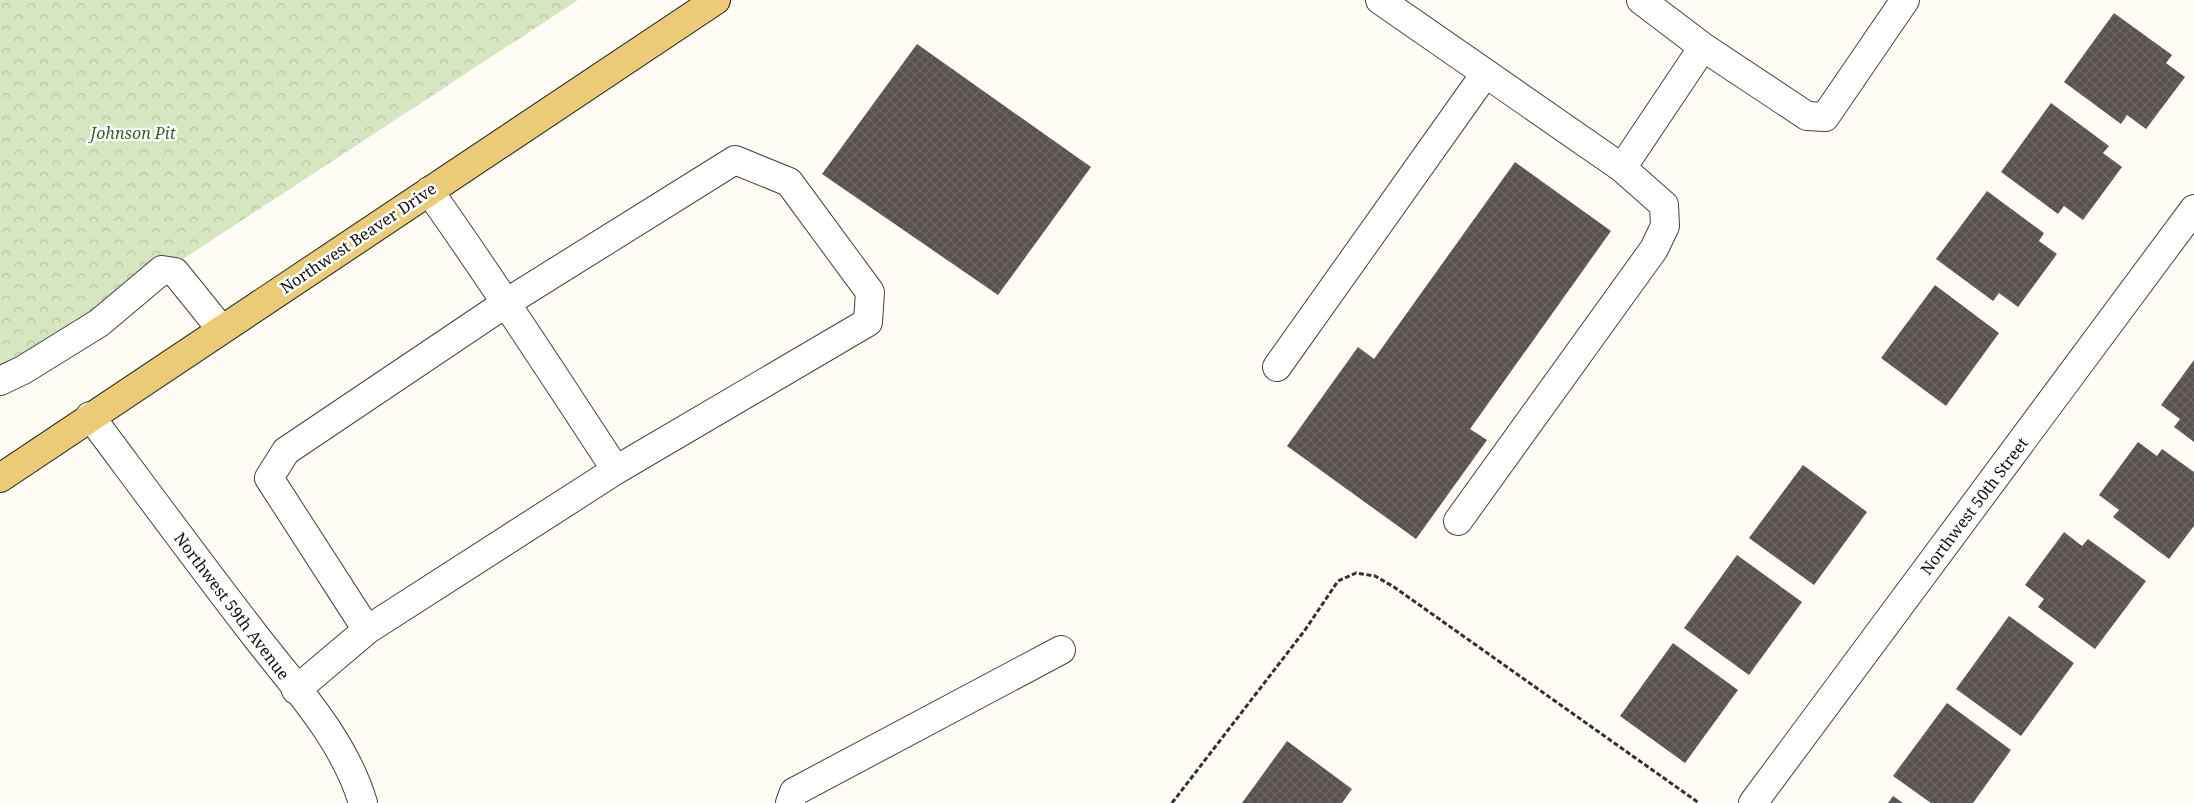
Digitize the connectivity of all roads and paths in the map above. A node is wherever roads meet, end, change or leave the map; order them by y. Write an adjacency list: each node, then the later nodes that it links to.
1 (716, 0): 8 (main road, Northwest Beaver Drive)
2 (1380, 0): 6 (street)
3 (1641, 0): 5 (street)
4 (1905, 0): 5 (street)
5 (1704, 47): 7 (street)
6 (1485, 74): 7 (street); 12 (street)
7 (1622, 168): 17 (street)
8 (429, 191): 10 (street); 11 (main road, Northwest Beaver Drive)
9 (2194, 209): 25 (street, Northwest 50th Street)
10 (506, 303): 15 (street); 15 (street); 18 (street)
11 (221, 329): 13 (street); 14 (main road, Northwest Beaver Drive)
12 (1276, 367)
13 (0, 381)
14 (90, 416): 16 (main road, Northwest Beaver Drive); 20 (street, Northwest 59th Avenue)
15 (616, 470): 18 (street)
16 (0, 478)
17 (1458, 521)
18 (367, 630): 20 (street)
19 (1061, 650): 22 (street)
20 (296, 690): 21 (street, Northwest 59th Avenue)
21 (363, 803)
22 (790, 803)
23 (1172, 803): 24 (path)
24 (1699, 803)
25 (1753, 803)

